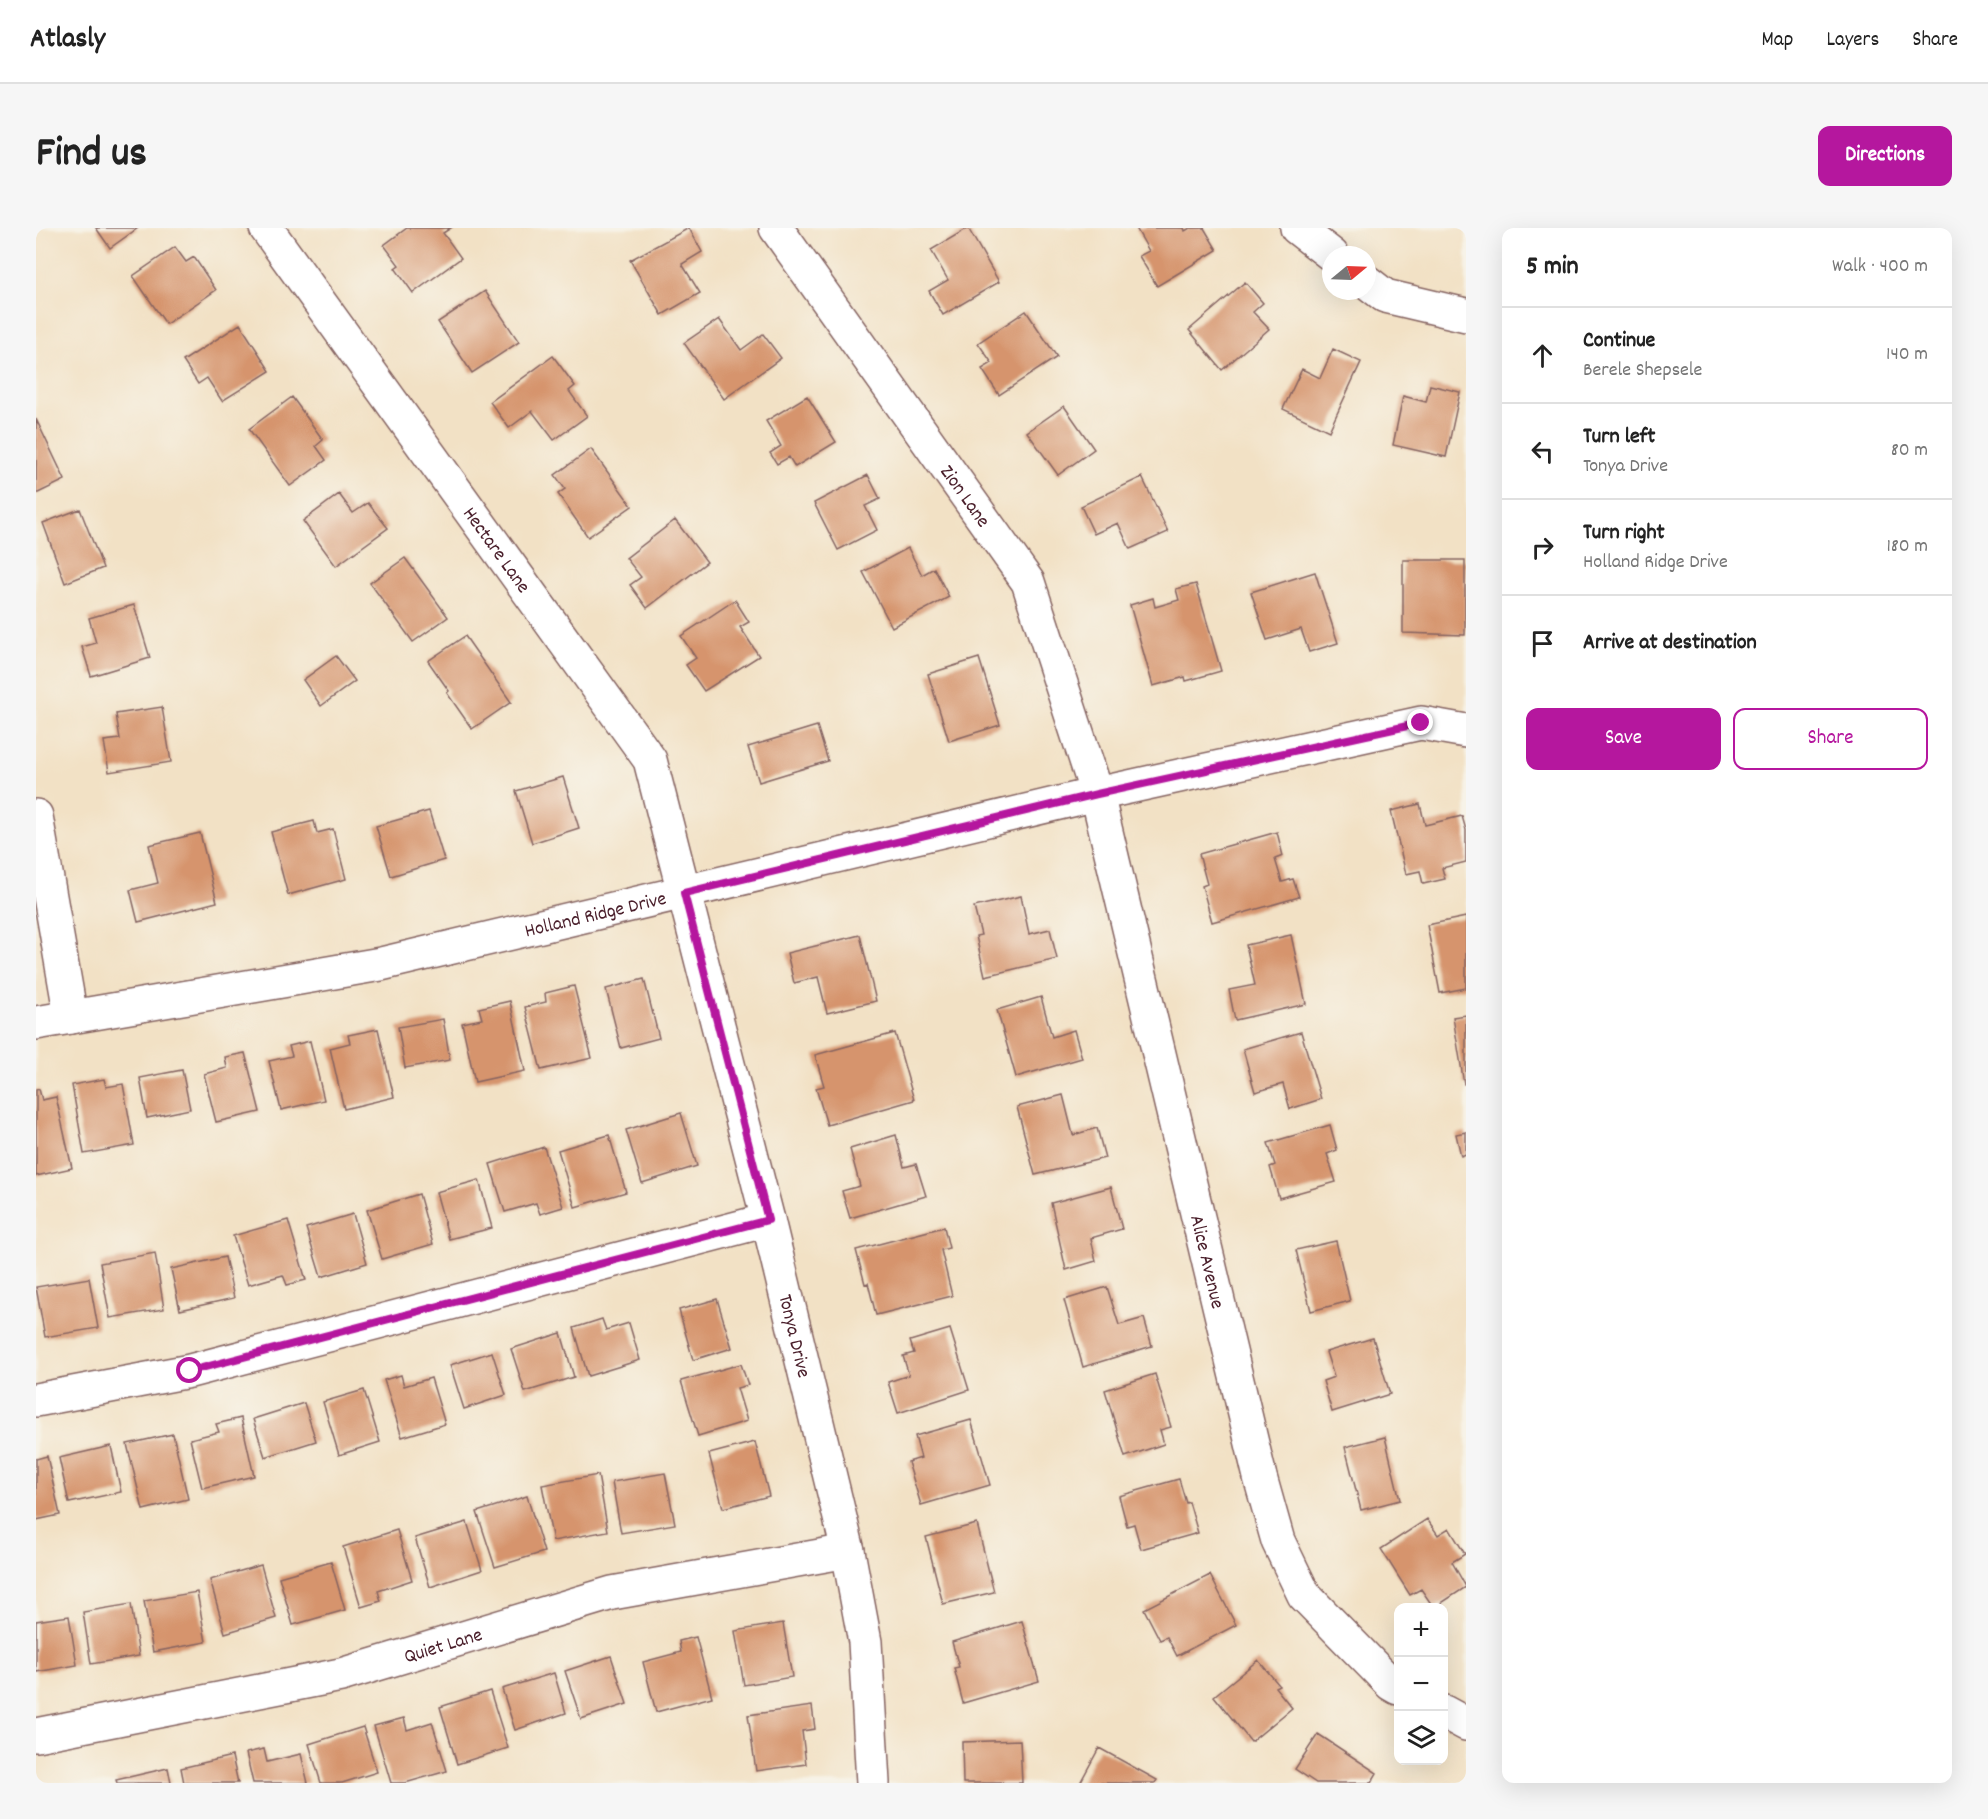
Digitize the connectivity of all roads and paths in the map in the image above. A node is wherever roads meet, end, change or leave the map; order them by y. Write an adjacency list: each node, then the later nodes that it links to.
1 (266, 228): 10 (street, Hectare Lane)
2 (776, 228): 8 (street, Zion Lane)
3 (1297, 228): 4 (street)
4 (1322, 247)
5 (1376, 289): 6 (street)
6 (1466, 315)
7 (1466, 731): 8 (street, Holland Ridge Drive)
8 (1097, 794): 10 (street, Holland Ridge Drive); 16 (street, Alice Avenue)
9 (36, 816): 11 (street)
10 (684, 893): 11 (street, Holland Ridge Drive); 13 (street, Tonya Drive)
11 (70, 1017): 12 (street, Holland Ridge Drive)
12 (36, 1023)
13 (768, 1220): 14 (street); 15 (street, Tonya Drive)
14 (36, 1400)
15 (848, 1551): 19 (street, Quiet Lane); 20 (street, Tonya Drive)
16 (1394, 1686)
17 (1448, 1715): 18 (street)
18 (1466, 1724)
19 (36, 1735)
20 (873, 1783)

